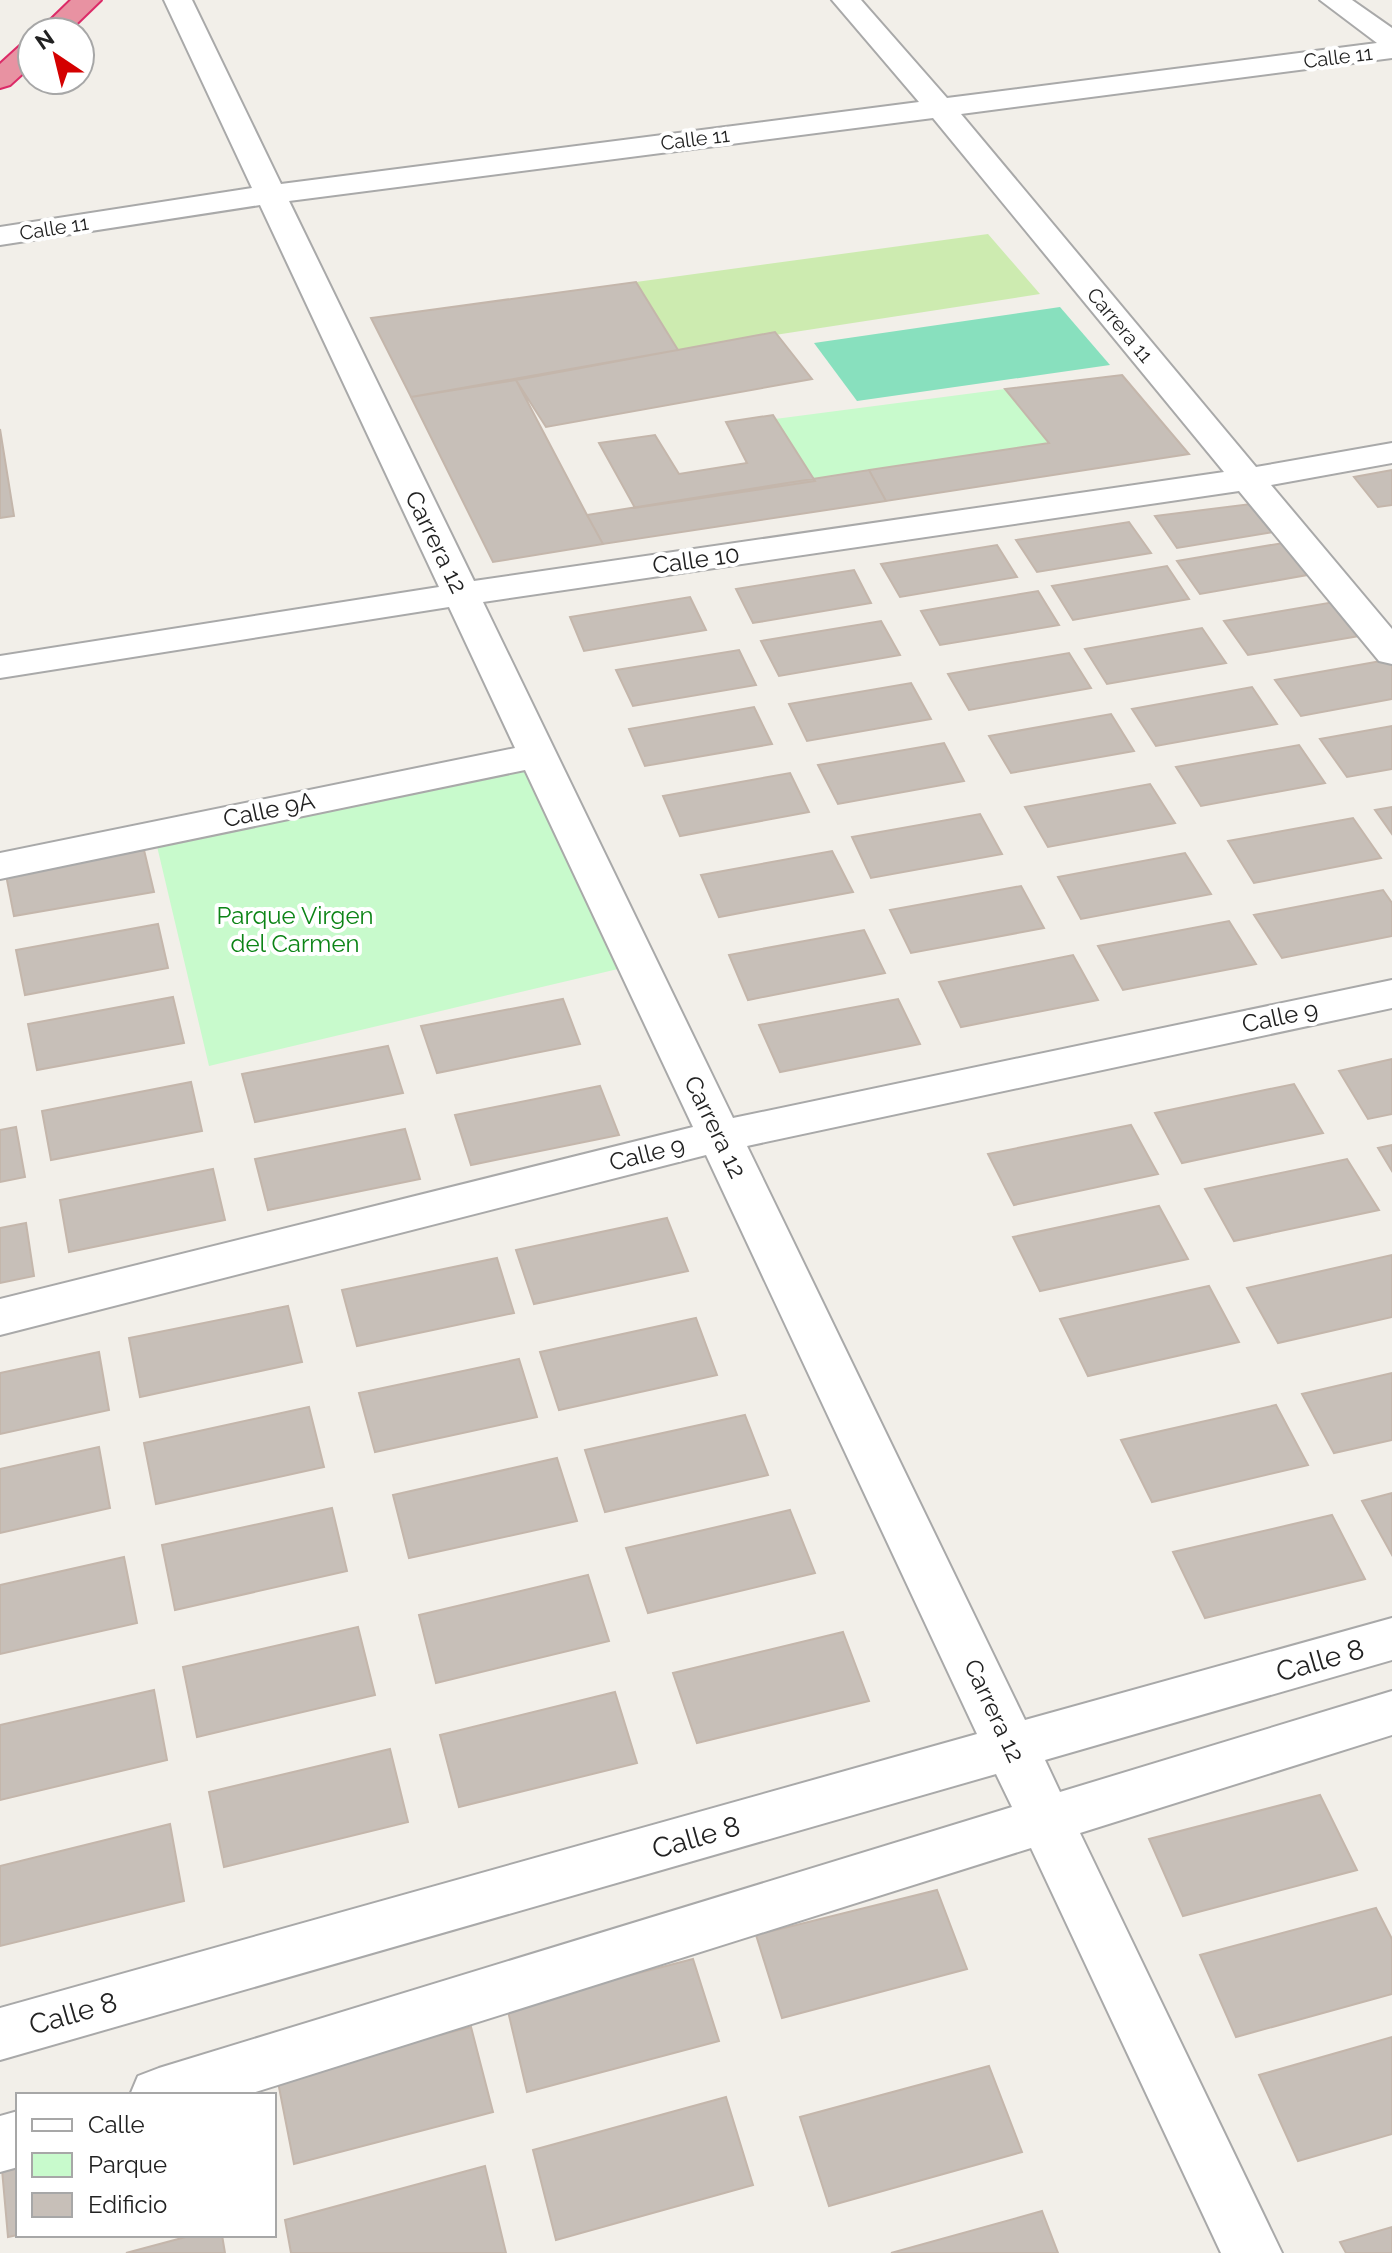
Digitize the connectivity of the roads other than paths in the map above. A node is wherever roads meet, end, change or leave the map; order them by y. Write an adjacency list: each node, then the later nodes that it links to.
1 (87, 0): 5 (highway)
2 (178, 0): 11 (street, Carrera 12)
3 (846, 0): 10 (street, Carrera 11)
4 (1334, 0): 6 (street)
5 (70, 16)
6 (1392, 41)
7 (1392, 50): 10 (street, Calle 11)
8 (16, 64): 9 (highway)
9 (0, 79)
10 (940, 108): 11 (street, Calle 11); 14 (street, Carrera 11)
11 (270, 194): 12 (street, Calle 11); 15 (street, Carrera 12)
12 (0, 236)
13 (1392, 453): 14 (street, Calle 10)
14 (1248, 479): 15 (street, Calle 10); 16 (street, Carrera 11)
15 (462, 594): 17 (street, Calle 10); 18 (street, Carrera 12)
16 (1392, 653)
17 (0, 667)
18 (538, 755): 19 (street, Calle 9A); 21 (street, Carrera 12)
19 (0, 866)
20 (1392, 994): 21 (street, Calle 9)
21 (720, 1136): 22 (street, Calle 9); 25 (street, Carrera 12)
22 (0, 1317)
23 (1392, 1639): 25 (street, Calle 8)
24 (1392, 1713): 26 (street)
25 (1012, 1748): 26 (street, Carrera 12); 27 (street, Calle 8)
26 (1045, 1819): 28 (street); 29 (street, Carrera 12)
27 (0, 2034)
28 (165, 2093)
29 (1252, 2253)

